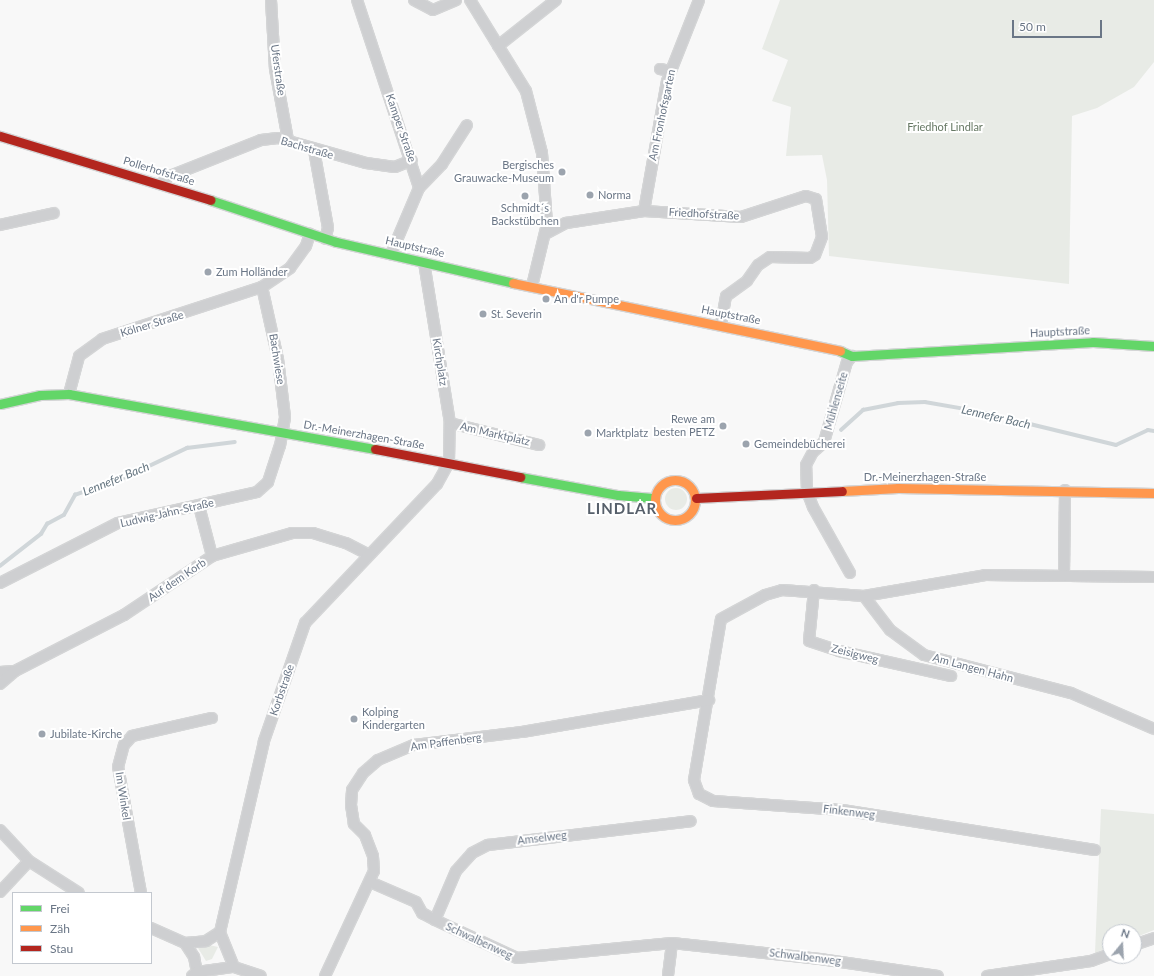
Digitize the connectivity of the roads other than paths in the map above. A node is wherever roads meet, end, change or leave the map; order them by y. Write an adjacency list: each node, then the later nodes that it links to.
1 (271, 0): 11 (street, Uferstraße)
2 (357, 0): 13 (street, Kamper Straße)
3 (414, 0): 4 (street)
4 (456, 0)
5 (470, 0): 8 (street)
6 (556, 0): 8 (street)
7 (699, 0): 16 (street, Am Fronhofsgarten)
8 (498, 46): 18 (street)
9 (467, 125): 15 (street)
10 (0, 136): 14 (main road, Pollerhofstraße)
11 (288, 140): 12 (street, Bachstraße); 14 (street, Bachstraße)
12 (314, 150): 13 (street, Bachstraße); 23 (street)
13 (412, 160): 15 (street, Kamper Straße)
14 (163, 184): 21 (main road, Pollerhofstraße)
15 (419, 188): 24 (street)
16 (644, 211): 19 (street, Friedhofstraße); 28 (street, Friedhofstraße)
17 (54, 213): 20 (street)
18 (547, 214): 19 (street); 22 (street)
19 (566, 223): 22 (street, Friedhofstraße)
20 (0, 225)
21 (310, 234): 23 (main road, Hauptstraße); 27 (street, Kölner Straße)
22 (545, 234): 26 (street)
23 (324, 239): 24 (main road, Hauptstraße)
24 (391, 254): 25 (main road, Hauptstraße)
25 (424, 263): 26 (main road, Hauptstraße); 33 (street, Kirchplatz)
26 (532, 286): 28 (main road, Hauptstraße)
27 (262, 287): 31 (street, Kölner Straße); 34 (street, Bachwiese)
28 (721, 324): 30 (main road, Hauptstraße)
29 (1154, 346): 30 (main road, Hauptstraße)
30 (852, 356): 38 (street, Mühlenseite)
31 (69, 394): 32 (main road); 34 (main road, Dr.-Meinerzhagen-Straße)
32 (0, 404)
33 (450, 423): 35 (street, Am Marktplatz); 36 (street, Kirchplatz)
34 (283, 433): 36 (main road, Dr.-Meinerzhagen-Straße); 42 (street, Ludwig-Jahn-Straße)
35 (540, 445)
36 (449, 462): 40 (main road, Dr.-Meinerzhagen-Straße); 43 (street, Korbstraße)
37 (1065, 490): 38 (main road, Dr.-Meinerzhagen-Straße); 39 (main road, Dr.-Meinerzhagen-Straße); 46 (street)
38 (807, 491): 41 (main road, Dr.-Meinerzhagen-Straße); 45 (street, Mühlenseite)
39 (1154, 493)
40 (655, 498): 41 (main road); 41 (main road)
41 (696, 498)
42 (199, 506): 44 (street); 48 (street, Ludwig-Jahn-Straße)
43 (368, 554): 44 (street, Auf dem Korb); 68 (street, Korbstraße)
44 (212, 556): 51 (street, Auf dem Korb)
45 (850, 573)
46 (1064, 575): 47 (street); 50 (street)
47 (1154, 577)
48 (0, 583)
49 (814, 590): 50 (street); 53 (street, Zeisigweg); 55 (street)
50 (864, 596): 57 (street, Am Langen Hahn)
51 (15, 671): 52 (street); 54 (street, Auf dem Korb)
52 (0, 672)
53 (951, 676)
54 (0, 684)
55 (709, 700): 60 (street, Finkenweg); 62 (street, Am Paffenberg)
56 (212, 718): 65 (street, Im Winkel)
57 (1154, 729)
58 (690, 821): 66 (street, Amselweg)
59 (0, 830): 61 (street)
60 (1095, 850)
61 (29, 861): 63 (street); 64 (street)
62 (370, 882): 66 (street, Schwalbenweg); 77 (street, Am Paffenberg)
63 (0, 892)
64 (77, 892)
65 (141, 892)
66 (435, 920): 72 (street, Schwalbenweg)
67 (152, 928): 71 (street)
68 (220, 932): 71 (street); 74 (street)
69 (1154, 938): 70 (street)
70 (1142, 942)
71 (185, 943): 75 (street)
72 (672, 943): 78 (street); 79 (street, Schwalbenweg)
73 (1102, 956): 80 (street)
74 (234, 967): 75 (street); 76 (street)
75 (194, 974)
76 (261, 976)
77 (325, 976)
78 (668, 976)
79 (938, 976)
80 (987, 976)

